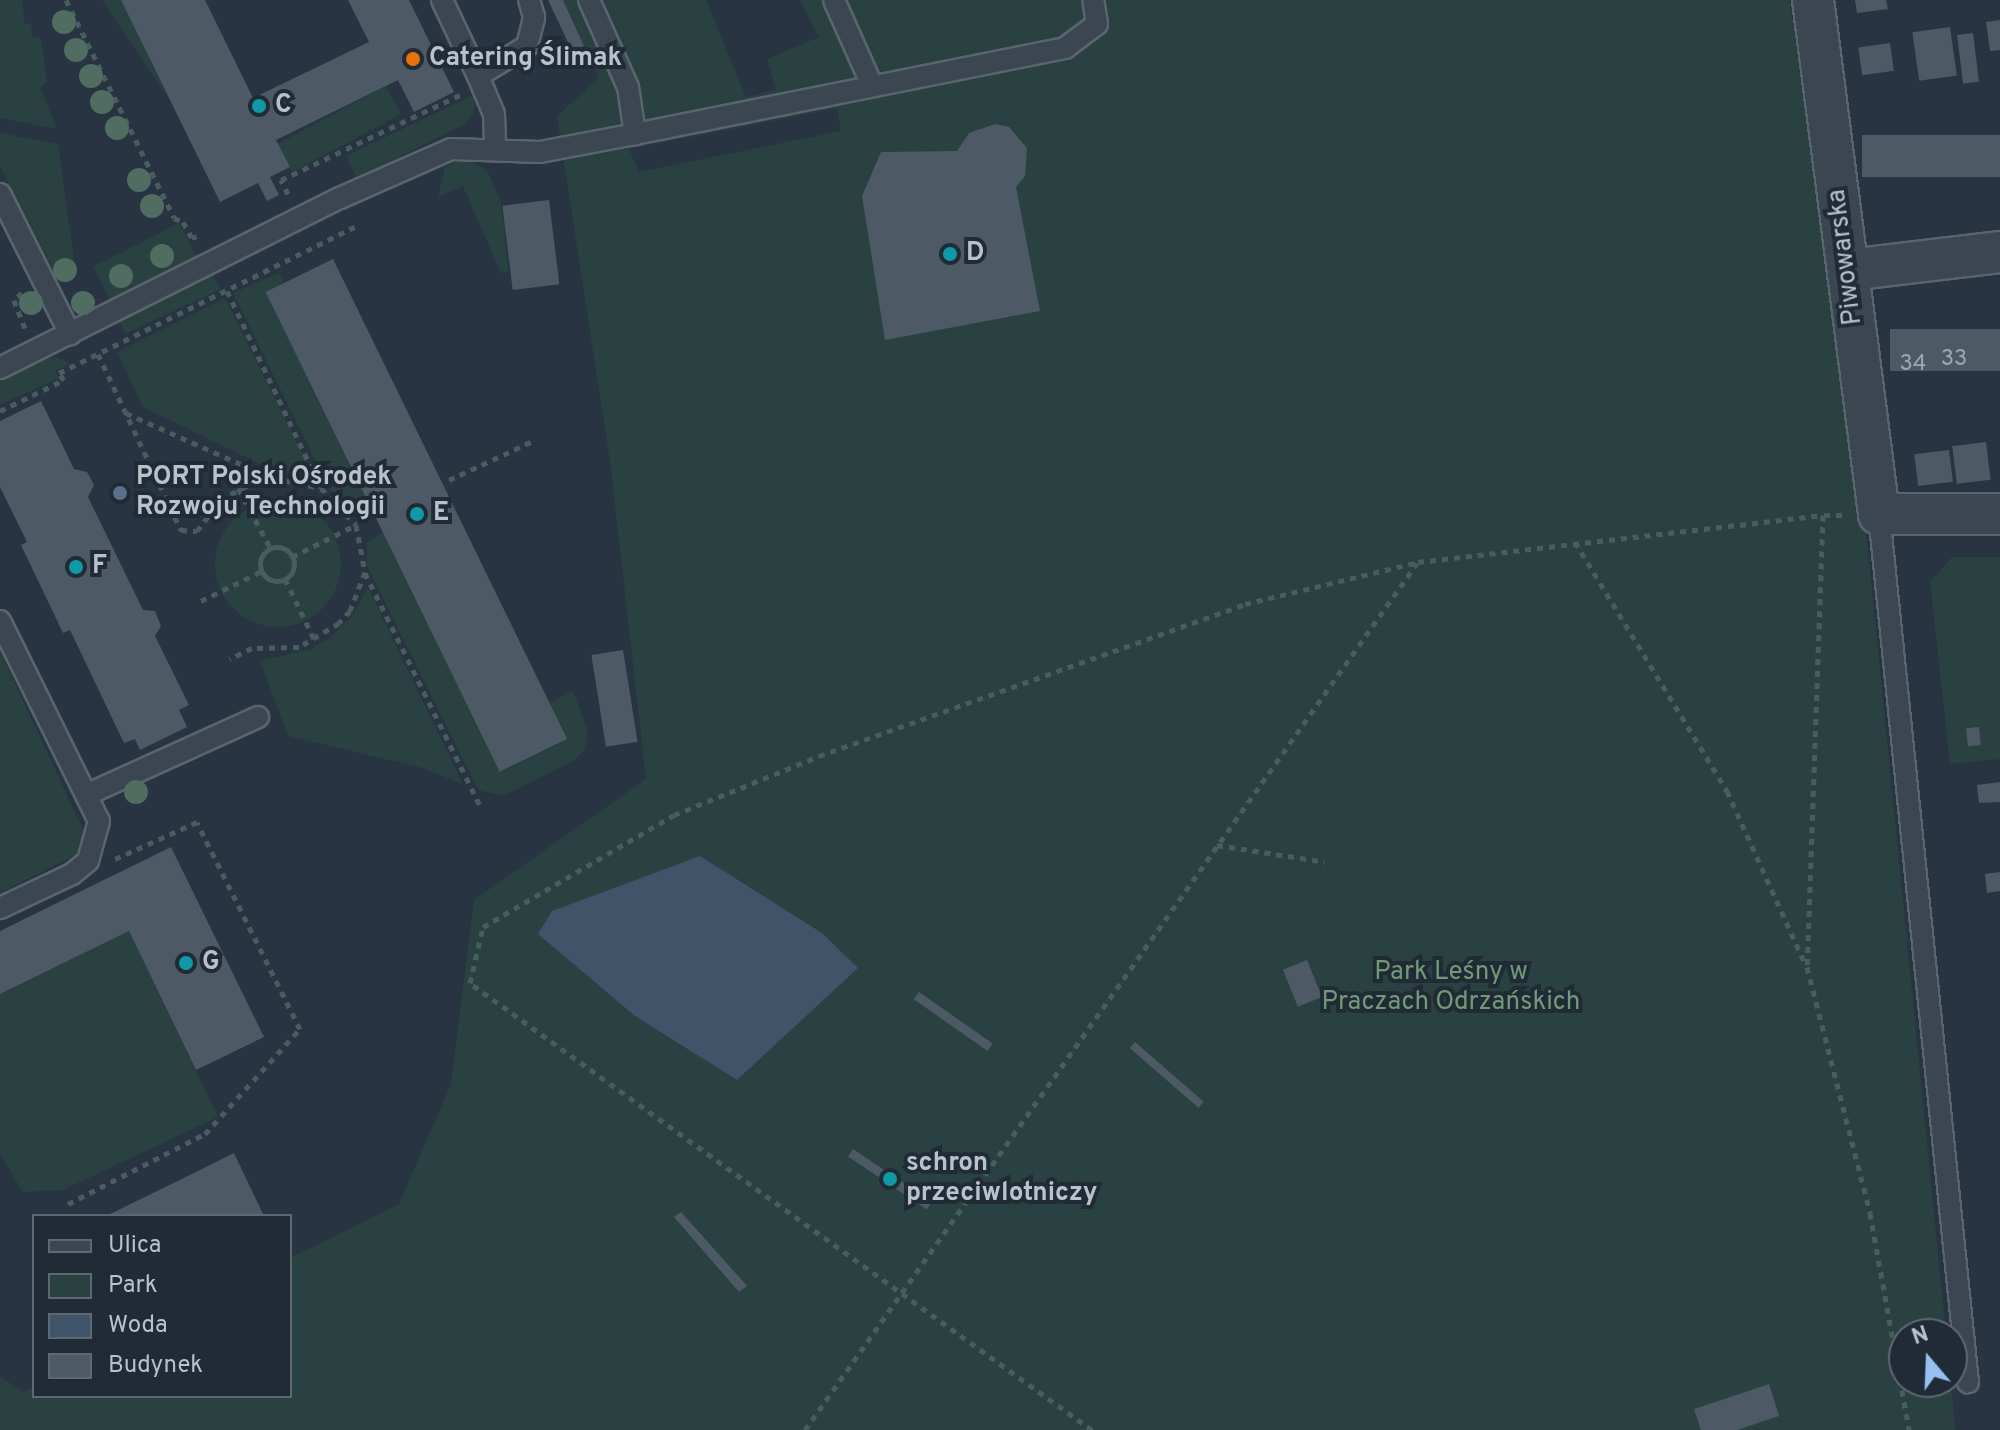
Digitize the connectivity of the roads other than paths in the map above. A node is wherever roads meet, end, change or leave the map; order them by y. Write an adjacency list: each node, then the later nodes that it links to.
1 (442, 0): 7 (lane)
2 (529, 0): 7 (lane)
3 (589, 0): 9 (lane)
4 (834, 0): 8 (lane)
5 (1093, 0): 8 (lane)
6 (1813, 0): 13 (street, Piwowarska)
7 (475, 83): 10 (lane)
8 (871, 83): 9 (lane)
9 (635, 134): 10 (lane)
10 (495, 150): 14 (lane)
11 (0, 194): 14 (lane)
12 (2000, 252): 13 (street)
13 (1849, 270): 16 (street, Piwowarska)
14 (70, 334): 15 (lane)
15 (0, 368)
16 (1879, 514): 17 (street); 22 (lane)
17 (2000, 514)
18 (0, 621): 20 (lane)
19 (258, 717): 20 (lane)
20 (86, 795): 21 (lane)
21 (0, 908)
22 (1961, 1318)

